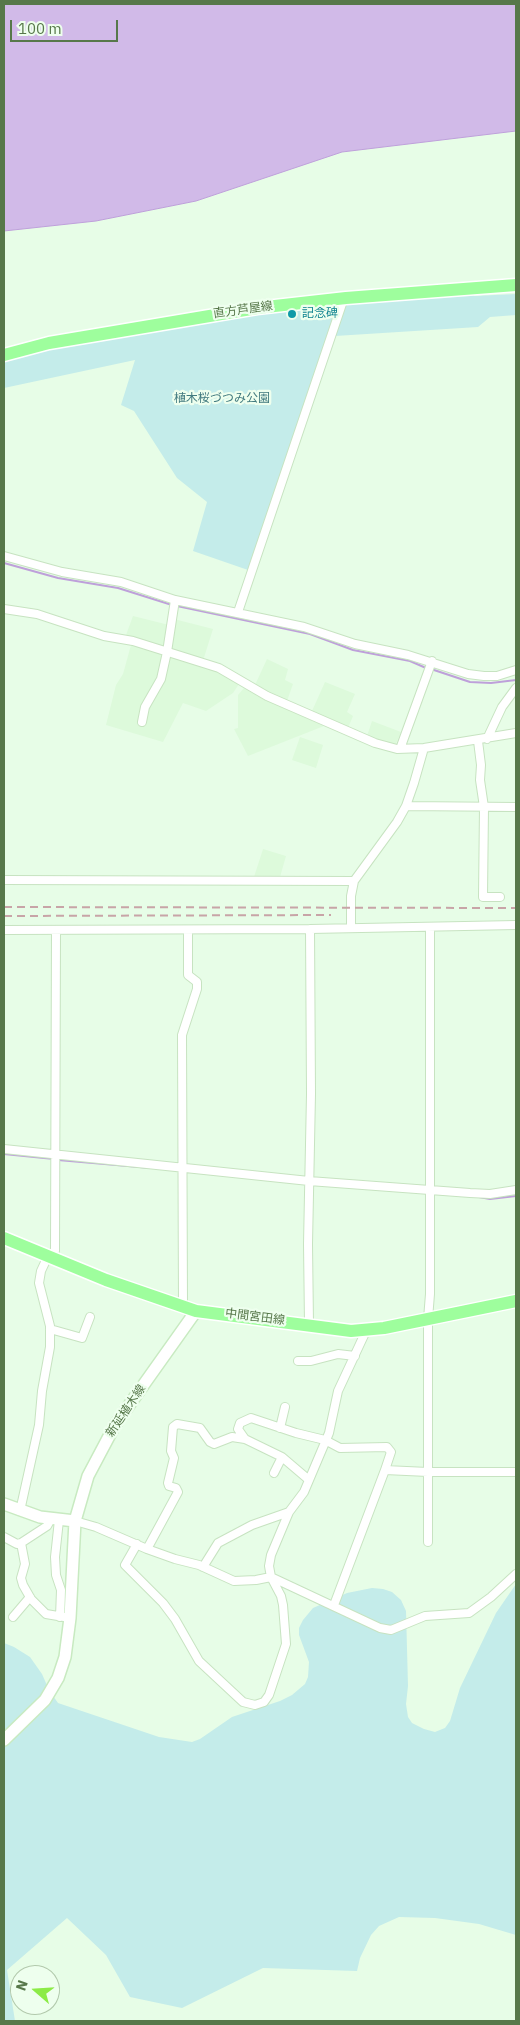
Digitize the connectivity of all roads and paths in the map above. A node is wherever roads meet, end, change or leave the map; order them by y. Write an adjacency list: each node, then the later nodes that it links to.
1 (516, 285): 2 (main road, 直方芦屋線)
2 (344, 298): 3 (main road, 直方芦屋線); 7 (street)
3 (4, 355)
4 (4, 556): 5 (street)
5 (175, 600): 7 (street); 8 (street)
6 (4, 609): 8 (street)
7 (238, 612): 9 (street)
8 (167, 652): 12 (street); 17 (street)
9 (432, 661): 10 (street); 17 (street)
10 (516, 670)
11 (516, 688): 14 (street)
12 (142, 722)
13 (516, 733): 14 (street)
14 (487, 739): 15 (street)
15 (478, 741): 16 (street); 19 (street)
16 (424, 748): 17 (street); 18 (street)
17 (400, 749)
18 (406, 806): 19 (street); 22 (street)
19 (484, 807): 20 (street); 23 (street)
20 (516, 808)
21 (4, 880): 22 (street)
22 (354, 881): 25 (street)
23 (500, 897)
24 (516, 925): 26 (street)
25 (351, 928): 26 (street); 27 (street)
26 (430, 928): 35 (street)
27 (310, 929): 30 (street); 34 (street)
28 (4, 930): 29 (street)
29 (56, 930): 30 (street); 32 (street)
30 (188, 930): 33 (street)
31 (4, 1149): 32 (street)
32 (55, 1154): 33 (street); 38 (street)
33 (184, 1167): 34 (street); 40 (street)
34 (309, 1181): 35 (street); 44 (street)
35 (429, 1190): 36 (street); 43 (street)
36 (516, 1190)
37 (4, 1238): 38 (main road, 中間宮田線)
38 (48, 1256): 40 (main road, 中間宮田線); 45 (street)
39 (516, 1301): 43 (main road, 中間宮田線)
40 (183, 1306): 41 (main road, 中間宮田線)
41 (196, 1311): 44 (main road, 中間宮田線); 63 (main road, 新延植木線)
42 (90, 1316): 45 (street)
43 (428, 1319): 46 (main road, 中間宮田線); 55 (street)
44 (309, 1324): 46 (main road, 中間宮田線)
45 (50, 1329): 60 (street)
46 (366, 1331): 47 (street)
47 (355, 1356): 48 (street); 52 (street)
48 (298, 1361)
49 (285, 1407): 50 (street)
50 (280, 1428): 51 (street); 52 (street)
51 (245, 1439): 53 (street); 68 (street)
52 (325, 1440): 54 (street); 58 (street)
53 (282, 1457): 57 (street); 58 (street)
54 (385, 1470): 55 (street); 73 (street)
55 (428, 1472): 56 (street); 65 (street)
56 (516, 1472)
57 (274, 1473)
58 (309, 1480): 61 (street)
59 (4, 1504): 60 (main road)
60 (20, 1511): 62 (main road)
61 (289, 1512): 69 (street); 71 (street)
62 (55, 1520): 63 (main road); 66 (street); 75 (street)
63 (75, 1521): 67 (street); 75 (main road, 新延植木線)
64 (4, 1537): 66 (street)
65 (428, 1542)
66 (21, 1543): 72 (street)
67 (137, 1544): 68 (street); 71 (street)
68 (147, 1548): 69 (street)
69 (203, 1567): 71 (street)
70 (516, 1574): 73 (street)
71 (271, 1576): 73 (street)
72 (30, 1597): 74 (street); 75 (street)
73 (334, 1605)
74 (13, 1618)
75 (65, 1618): 76 (main road, 新延植木線)
76 (4, 1740)

